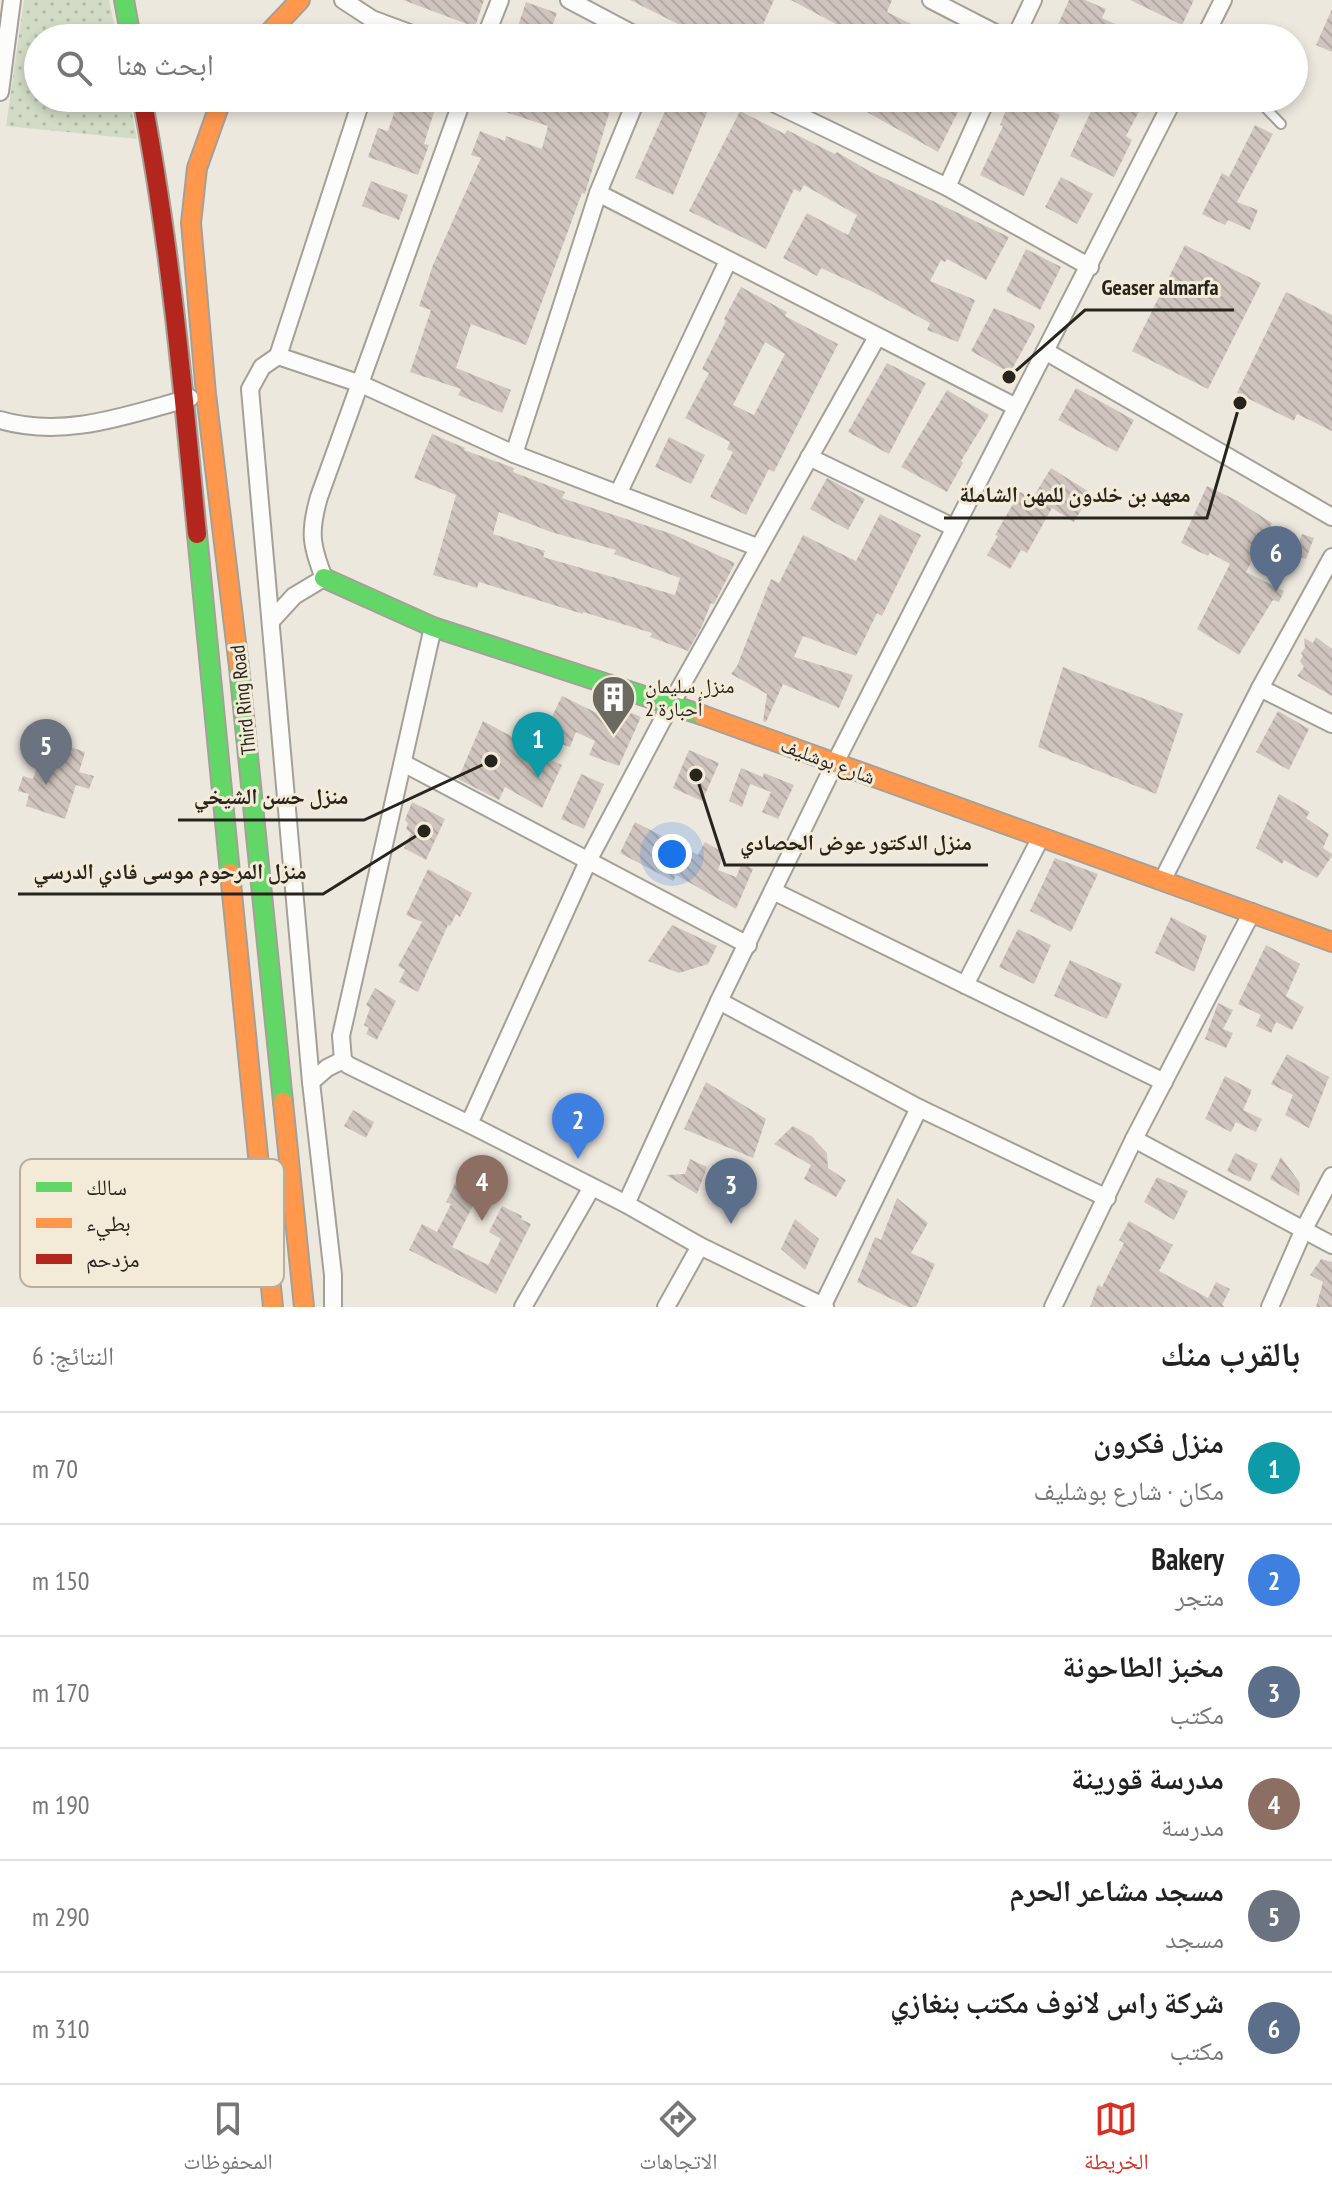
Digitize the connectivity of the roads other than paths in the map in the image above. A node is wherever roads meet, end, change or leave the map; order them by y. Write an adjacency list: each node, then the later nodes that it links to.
1 (124, 0): 10 (main road)
2 (300, 0): 11 (main road)
3 (343, 0): 12 (street)
4 (500, 0): 13 (street)
5 (569, 0): 14 (street)
6 (931, 0): 15 (street)
7 (1033, 0): 16 (street)
8 (1223, 0): 17 (street)
9 (8, 5): 18 (street)
10 (128, 24)
11 (277, 24)
12 (375, 24)
13 (491, 24)
14 (614, 24)
15 (978, 24)
16 (1022, 24)
17 (1211, 24)
18 (0, 92)
19 (145, 112): 38 (main road, Third Ring Road)
20 (215, 112): 37 (main road, Third Ring Road)
21 (357, 112): 35 (street)
22 (458, 112): 36 (street)
23 (631, 112): 30 (street)
24 (792, 112): 29 (street)
25 (981, 112): 29 (street)
26 (1167, 112): 32 (street)
27 (1269, 112): 28 (lane)
28 (1281, 124)
29 (947, 187): 32 (street)
30 (598, 193): 31 (street); 41 (street)
31 (728, 261): 33 (street); 43 (street)
32 (1090, 267): 34 (street)
33 (877, 337): 39 (street); 42 (street)
34 (1045, 351): 39 (street); 44 (street)
35 (278, 356): 36 (street); 50 (street)
36 (361, 384): 41 (street); 48 (street)
37 (206, 394): 38 (street); 82 (main road, Third Ring Road)
38 (184, 400): 40 (street); 72 (main road, Third Ring Road)
39 (1016, 407): 45 (street)
40 (0, 420)
41 (514, 454): 43 (street)
42 (809, 457): 45 (street); 46 (street)
43 (618, 494): 46 (street)
44 (1332, 517)
45 (955, 528): 56 (street)
46 (757, 547): 53 (street)
47 (1332, 557): 49 (street)
48 (324, 578): 50 (street); 51 (main road, شارع بوشليف)
49 (1326, 580): 52 (street)
50 (272, 620): 67 (street)
51 (433, 627): 53 (main road, شارع بوشليف); 55 (street)
52 (1260, 688): 54 (street); 59 (street)
53 (671, 704): 56 (main road, شارع بوشليف); 58 (street)
54 (1332, 724)
55 (403, 763): 58 (street); 66 (street)
56 (835, 763): 57 (main road, شارع بوشليف); 60 (street)
57 (1040, 839): 59 (main road, شارع بوشليف); 64 (street)
58 (589, 859): 63 (street); 70 (street)
59 (1162, 881): 61 (main road, شارع بوشليف)
60 (773, 891): 63 (street); 64 (street)
61 (1252, 912): 62 (main road, شارع بوشليف); 68 (street)
62 (1332, 942)
63 (748, 945): 65 (street)
64 (965, 985): 68 (street)
65 (719, 1001): 69 (street); 76 (street)
66 (343, 1060): 67 (street); 70 (street)
67 (311, 1082): 83 (street)
68 (1164, 1082): 71 (street)
69 (919, 1108): 75 (street); 86 (street)
70 (469, 1124): 74 (street)
71 (1134, 1139): 75 (street); 77 (street)
72 (258, 1159)
73 (1332, 1176): 77 (street)
74 (592, 1187): 76 (street); 84 (street)
75 (1107, 1198): 87 (street)
76 (626, 1204): 79 (street)
77 (1304, 1229): 78 (street); 88 (street)
78 (1332, 1245)
79 (700, 1246): 85 (street); 86 (street)
80 (271, 1287): 81 (main road, Third Ring Road)
81 (273, 1307)
82 (304, 1307)
83 (333, 1307)
84 (523, 1307)
85 (666, 1307)
86 (823, 1307)
87 (1053, 1307)
88 (1270, 1307)

